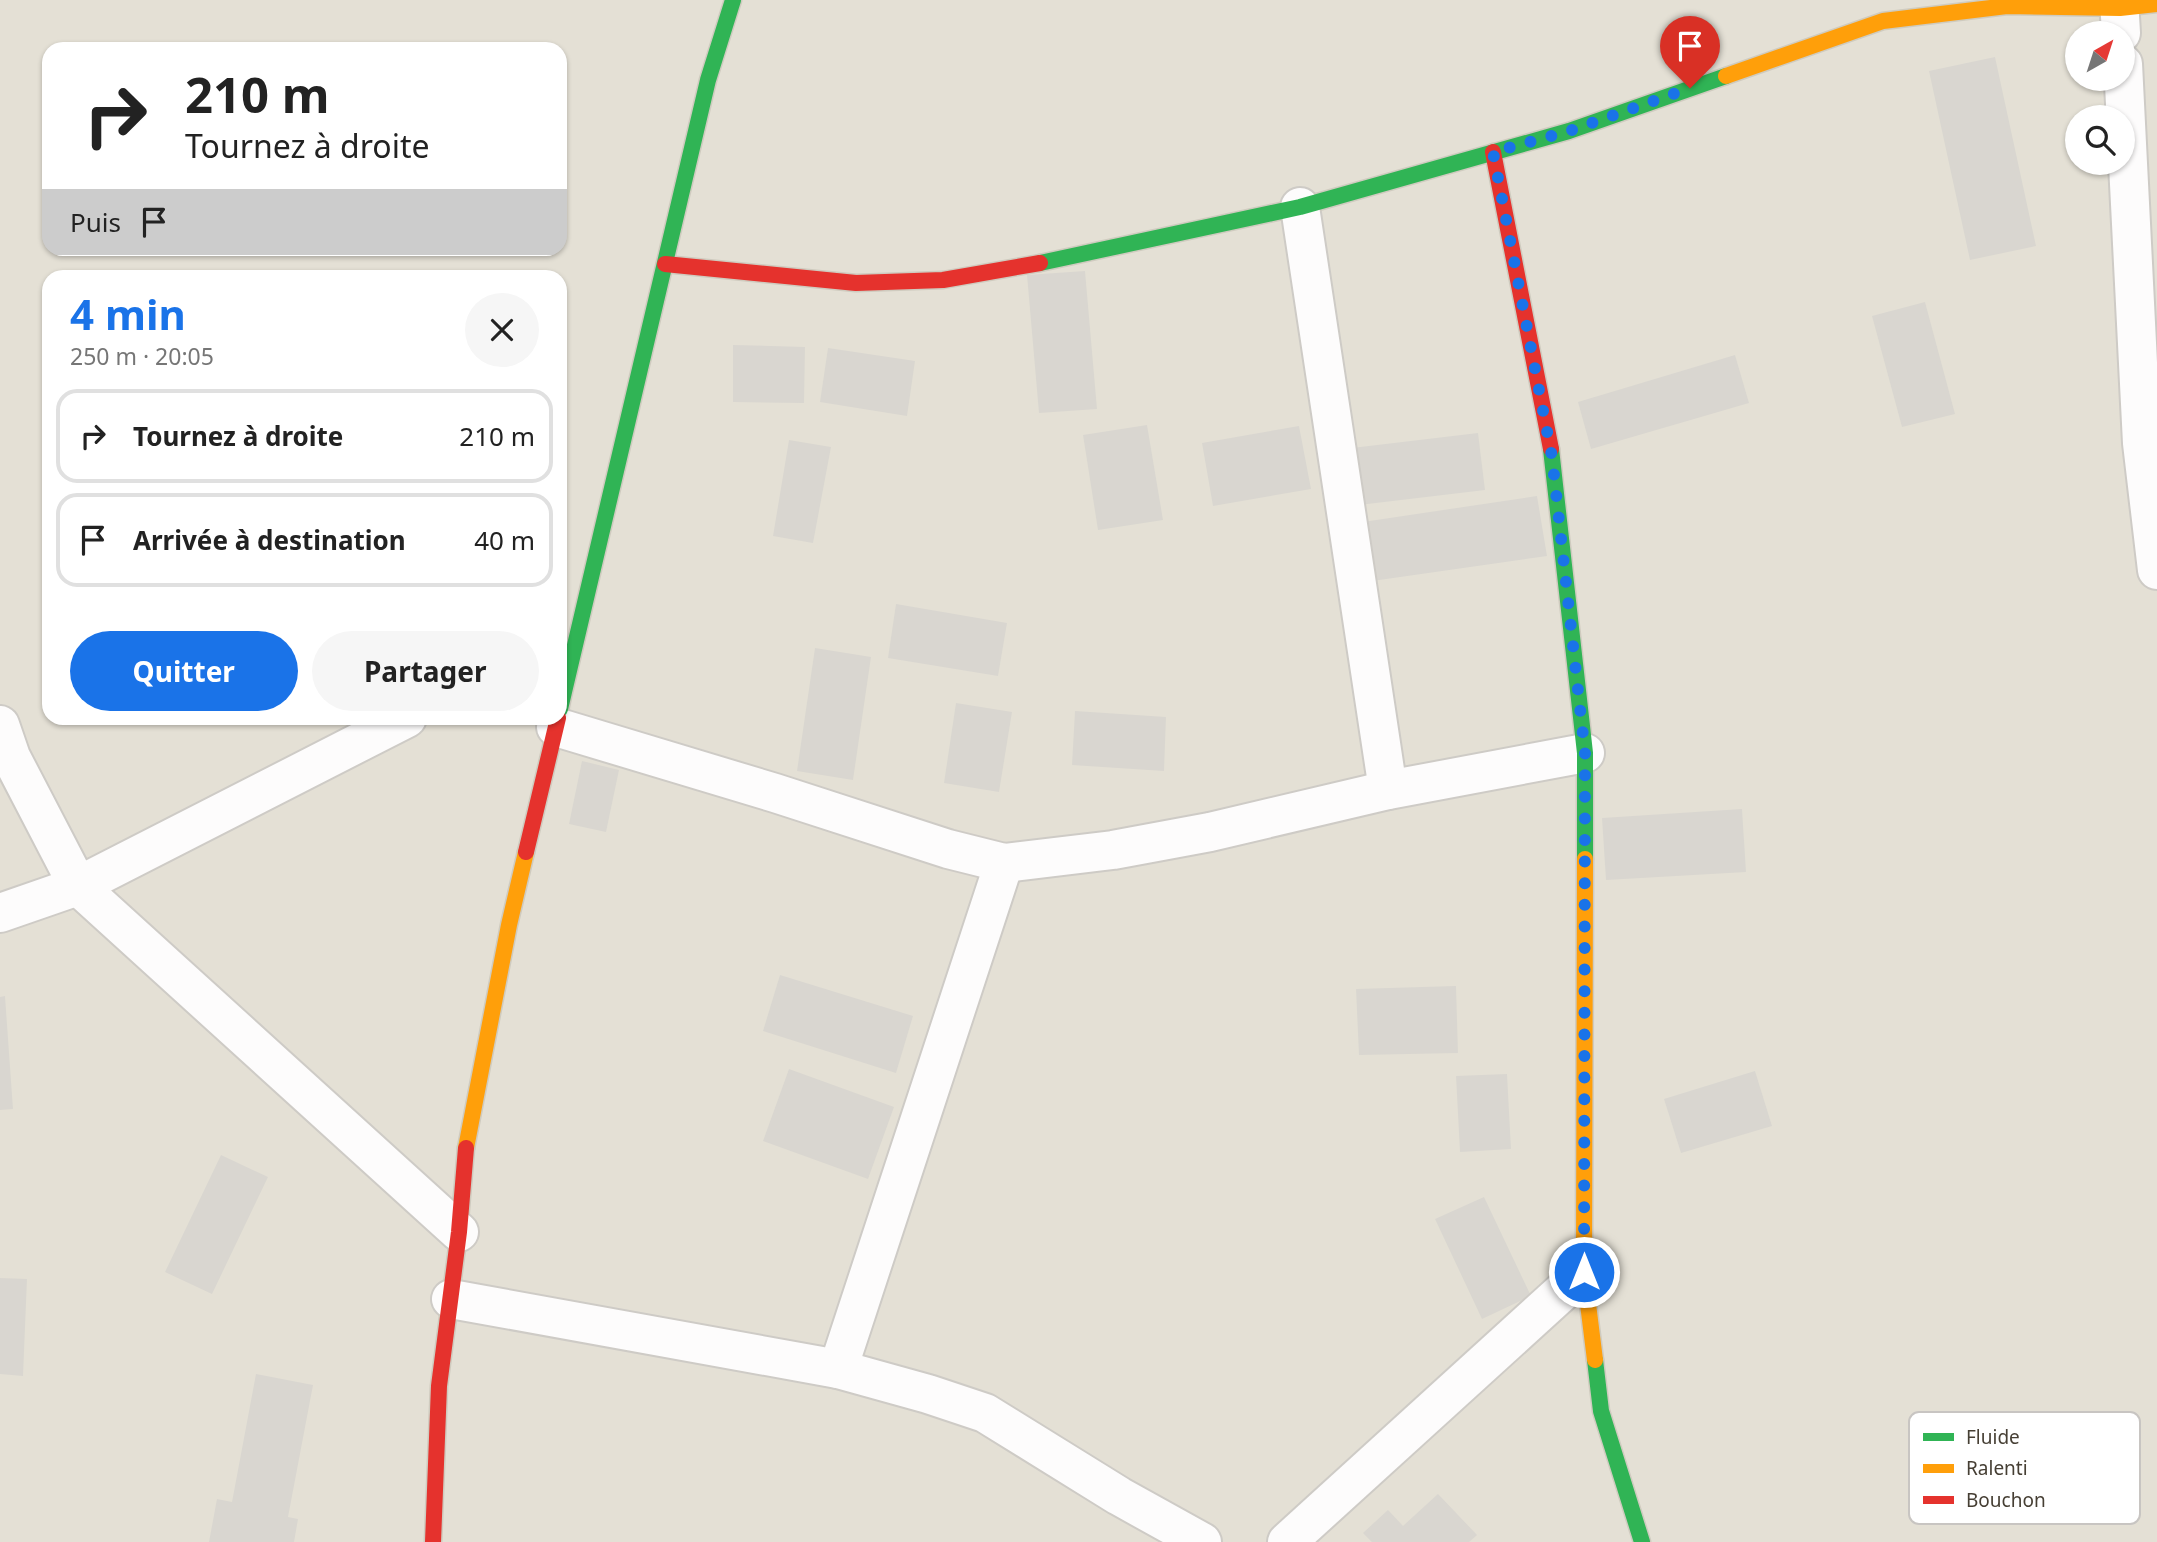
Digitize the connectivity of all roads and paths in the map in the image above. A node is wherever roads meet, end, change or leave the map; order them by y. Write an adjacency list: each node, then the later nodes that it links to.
1 (733, 0): 7 (street)
2 (2157, 4): 3 (street)
3 (2120, 14): 5 (street)
4 (2124, 91): 8 (street)
5 (1493, 152): 6 (street); 14 (street)
6 (1300, 207): 7 (street); 15 (street)
7 (665, 264): 9 (street)
8 (2157, 570)
9 (569, 634)
10 (567, 721): 16 (street)
11 (0, 725): 17 (street)
12 (393, 725): 17 (street)
13 (556, 725): 19 (street)
14 (1585, 753): 15 (street); 20 (street)
15 (1388, 790): 16 (street)
16 (1004, 863): 22 (street)
17 (78, 886): 18 (street); 19 (street)
18 (0, 913)
19 (459, 1232): 21 (street)
20 (1584, 1272): 25 (street); 26 (street)
21 (451, 1299): 22 (street); 23 (street)
22 (838, 1369): 24 (street)
23 (433, 1542)
24 (1202, 1542)
25 (1287, 1542)
26 (1642, 1542)

